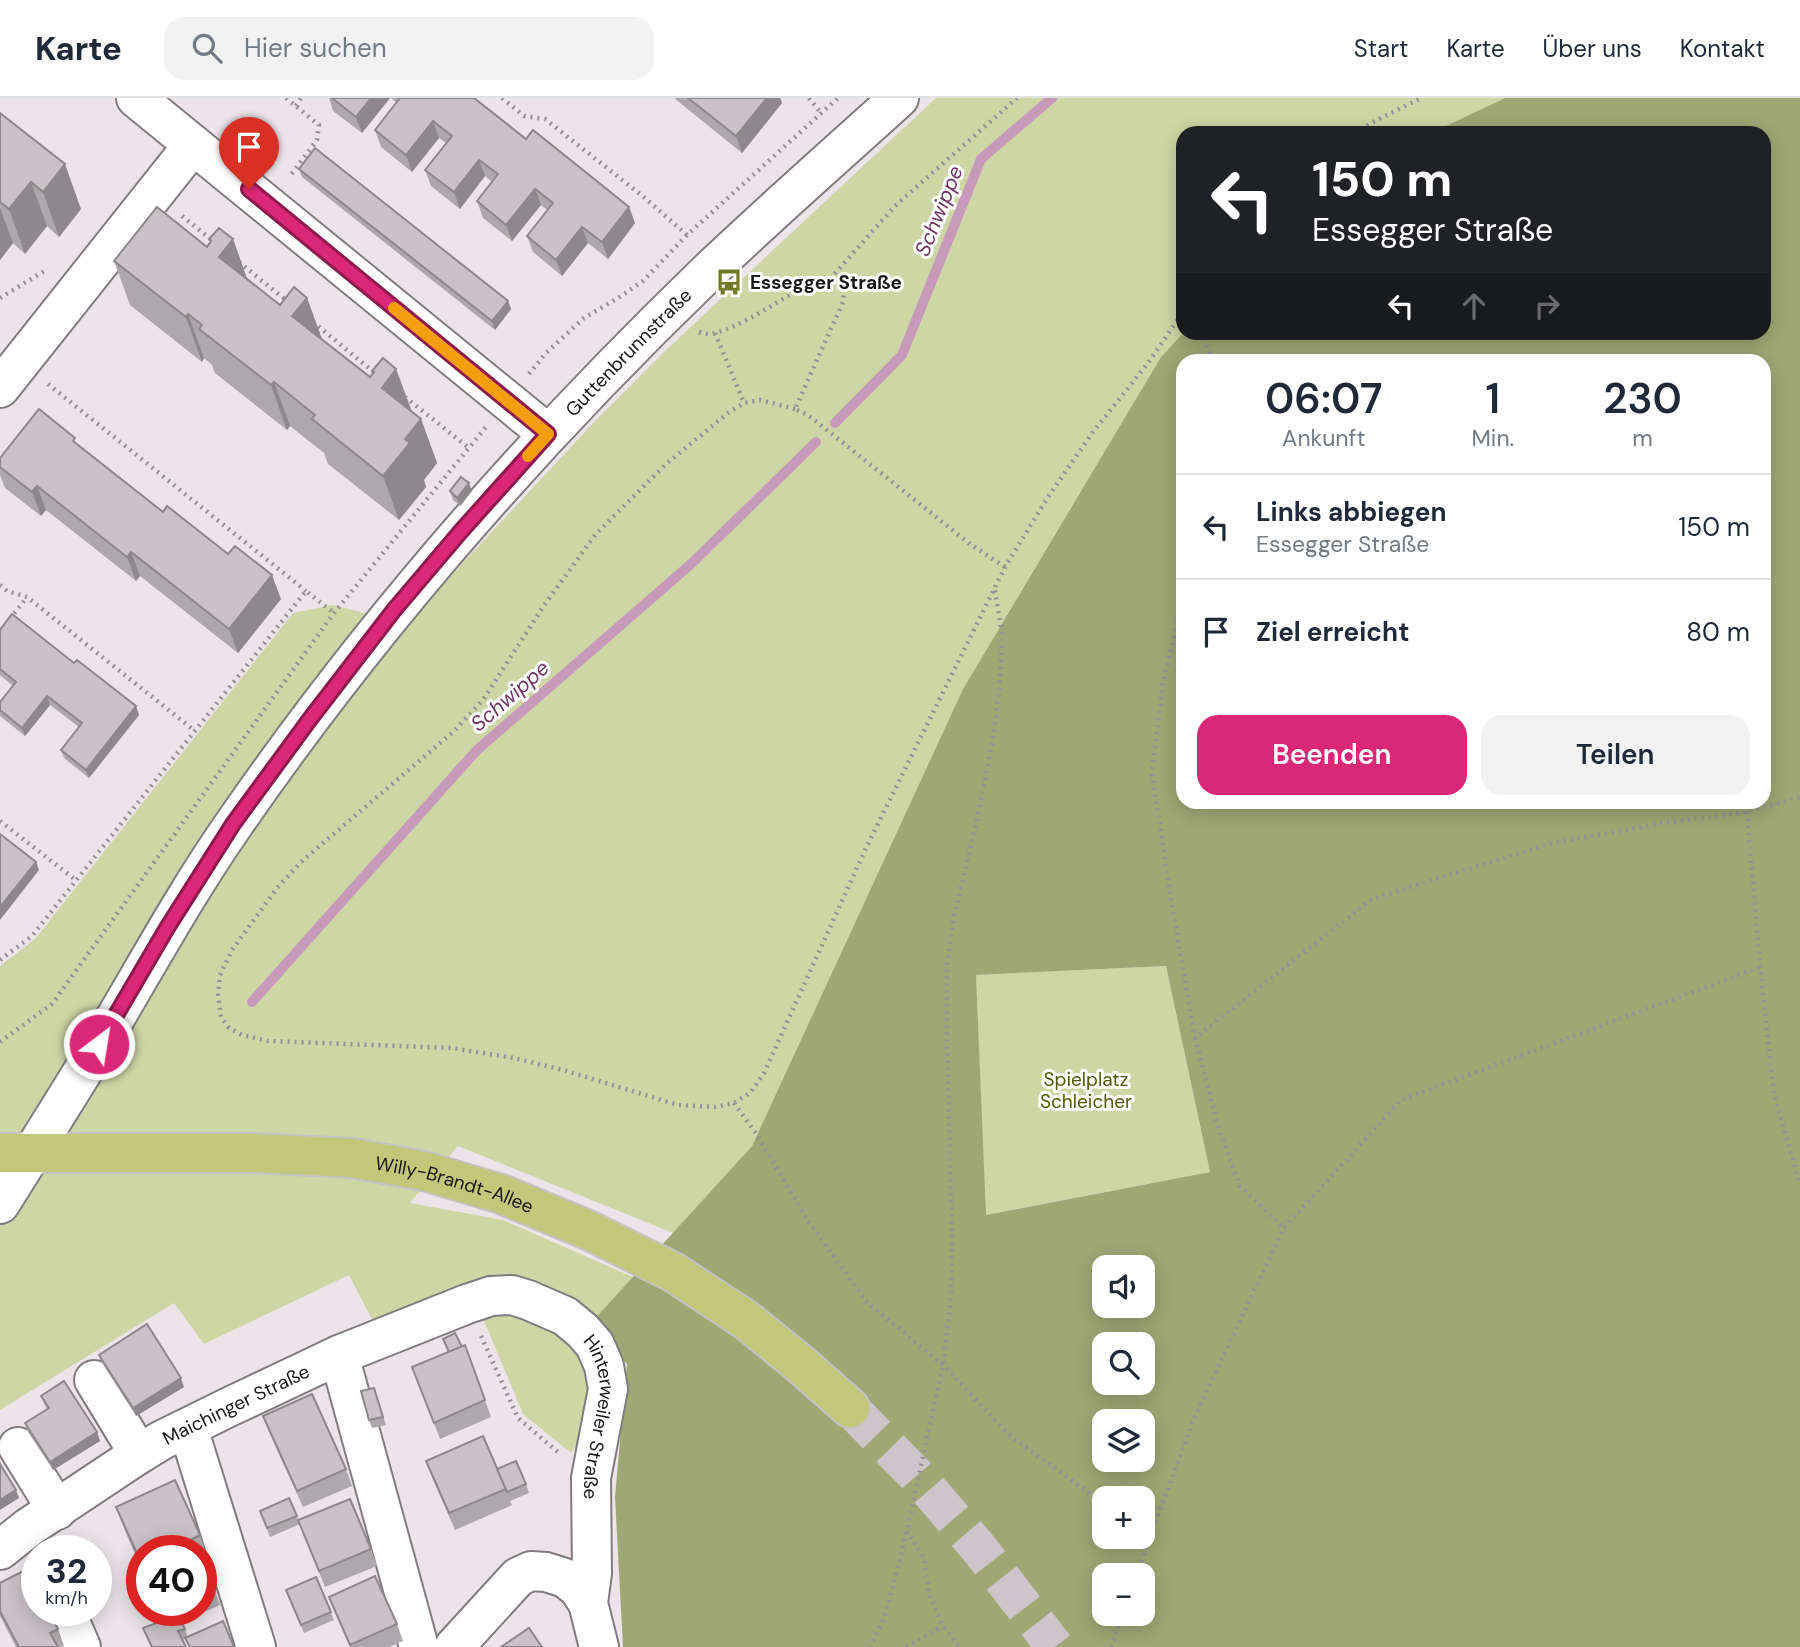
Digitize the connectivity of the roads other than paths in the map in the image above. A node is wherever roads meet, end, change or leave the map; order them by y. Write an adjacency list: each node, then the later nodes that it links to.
1 (136, 98): 3 (street)
2 (899, 98): 5 (street, Guttenbrunnstraße)
3 (193, 145): 4 (street); 5 (street)
4 (10, 374)
5 (548, 434): 6 (street, Guttenbrunnstraße)
6 (16, 1153): 7 (street); 11 (main road, Willy-Brandt-Allee)
7 (0, 1204)
8 (479, 1300): 9 (street, Maichinger Straße); 17 (street, Hinterweiler Straße)
9 (339, 1355): 12 (street, Maichinger Straße); 21 (street)
10 (94, 1380): 14 (street)
11 (850, 1408)
12 (188, 1428): 14 (street, Maichinger Straße); 20 (street)
13 (18, 1447): 15 (street)
14 (139, 1454): 15 (street, Maichinger Straße)
15 (42, 1529): 16 (street, Maichinger Straße)
16 (0, 1550)
17 (588, 1603): 22 (street); 23 (street, Hinterweiler Straße)
18 (72, 1626): 19 (street)
19 (81, 1647)
20 (256, 1647)
21 (419, 1647)
22 (454, 1647)
23 (599, 1647)

